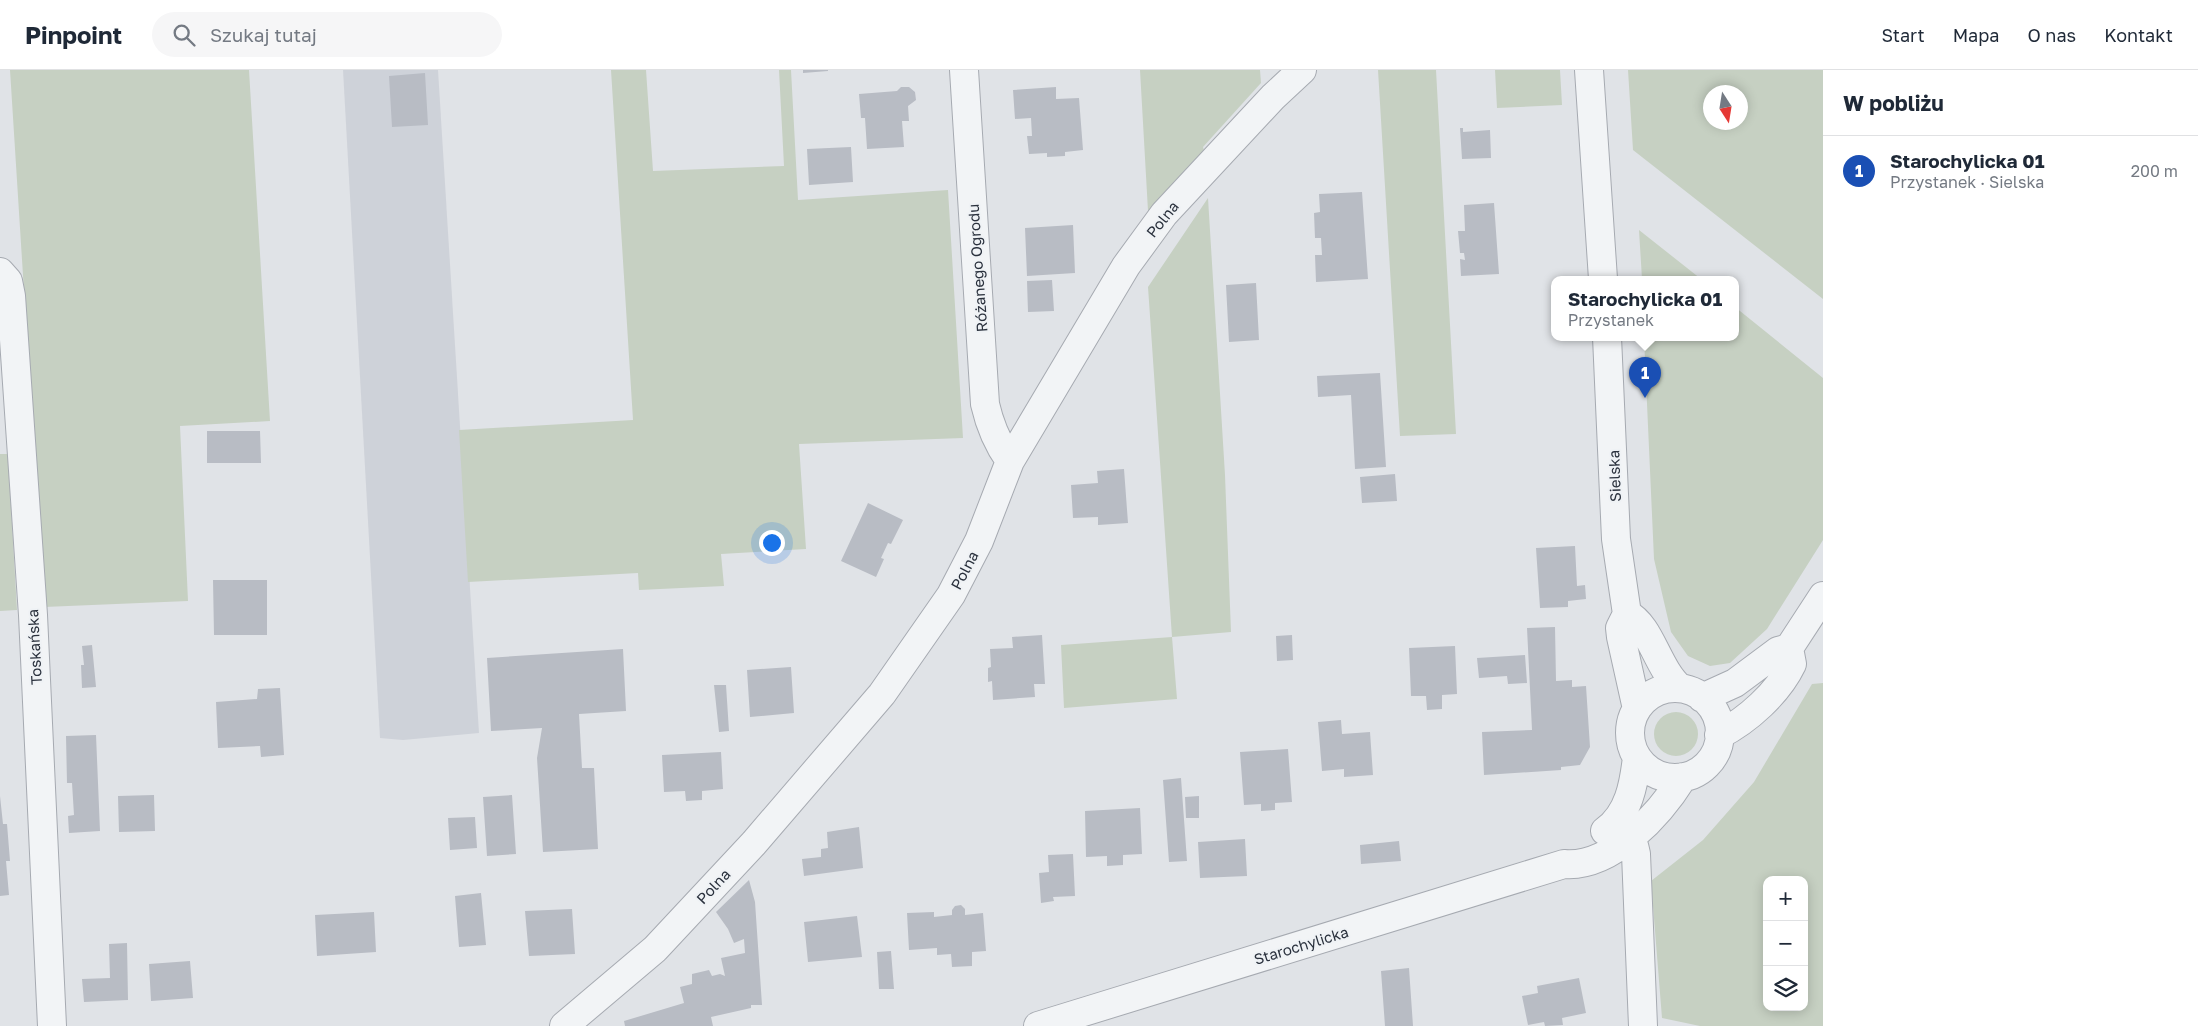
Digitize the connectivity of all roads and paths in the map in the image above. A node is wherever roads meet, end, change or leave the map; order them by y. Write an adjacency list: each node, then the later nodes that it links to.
1 (964, 70): 7 (street, Różanego Ogrodu)
2 (1302, 70): 7 (street, Polna)
3 (1589, 70): 5 (street)
4 (0, 272): 18 (street, Toskańska)
5 (1603, 276)
6 (1607, 341): 9 (street, Sielska)
7 (1010, 461): 19 (street, Polna)
8 (1823, 596): 10 (street)
9 (1627, 614): 11 (street); 12 (street, Sielska)
10 (1789, 648): 11 (street); 13 (street)
11 (1691, 693): 12 (street); 13 (street)
12 (1637, 709): 14 (street, Starochylicka)
13 (1720, 735): 15 (street, Starochylicka)
14 (1637, 757): 15 (street); 16 (street, Starochylicka)
15 (1683, 777): 16 (street, Starochylicka)
16 (1625, 828): 17 (street, Starochylicka); 21 (street)
17 (1076, 1020): 20 (street, Starochylicka)
18 (52, 1026)
19 (564, 1026)
20 (1038, 1026)
21 (1643, 1026)

